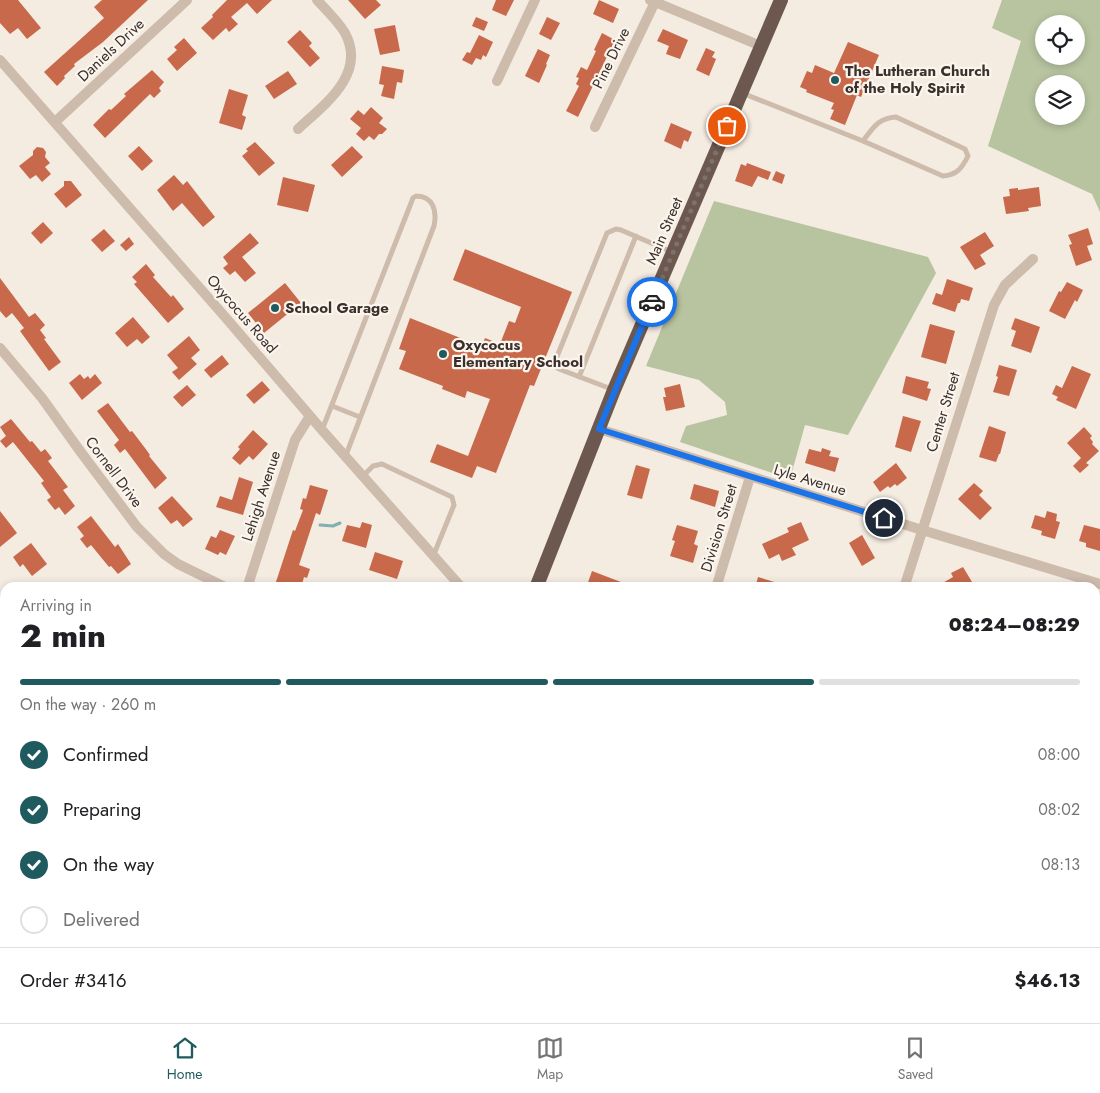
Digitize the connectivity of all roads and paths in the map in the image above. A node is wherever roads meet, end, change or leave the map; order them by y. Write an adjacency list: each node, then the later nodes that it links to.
1 (188, 0): 10 (street, Daniels Drive)
2 (317, 0): 12 (street)
3 (535, 0): 8 (street)
4 (781, 0): 6 (highway, Main Street)
5 (652, 1): 6 (street); 11 (street, Pine Drive)
6 (761, 46): 9 (highway, Main Street)
7 (0, 60): 10 (street, Oxycocus Road)
8 (497, 81)
9 (742, 93): 13 (lane); 15 (highway, Main Street)
10 (55, 122): 21 (street, Oxycocus Road)
11 (595, 127)
12 (298, 128)
13 (863, 141): 13 (lane)
14 (636, 236): 15 (lane); 18 (lane); 18 (lane)
15 (673, 252): 19 (highway, Main Street)
16 (1033, 259): 28 (street, Center Street)
17 (0, 348): 30 (street, Cornell Drive)
18 (579, 377): 19 (lane)
19 (614, 390): 23 (highway, Main Street)
20 (332, 406): 22 (lane); 22 (lane); 24 (lane)
21 (310, 416): 24 (street, Oxycocus Road); 31 (street, Lehigh Avenue)
22 (360, 417): 25 (lane)
23 (599, 429): 27 (street, Lyle Avenue); 33 (highway, Main Street)
24 (322, 430): 25 (street, Oxycocus Road)
25 (345, 456): 26 (street, Oxycocus Road)
26 (363, 476): 29 (street, Oxycocus Road); 29 (lane)
27 (750, 477): 28 (street, Lyle Avenue); 34 (street, Division Street)
28 (922, 530): 35 (street, Center Street); 36 (street, Lyle Avenue)
29 (434, 554): 32 (street, Oxycocus Road)
30 (215, 582)
31 (249, 582)
32 (457, 582)
33 (538, 582)
34 (718, 582)
35 (906, 582)
36 (1093, 582)

